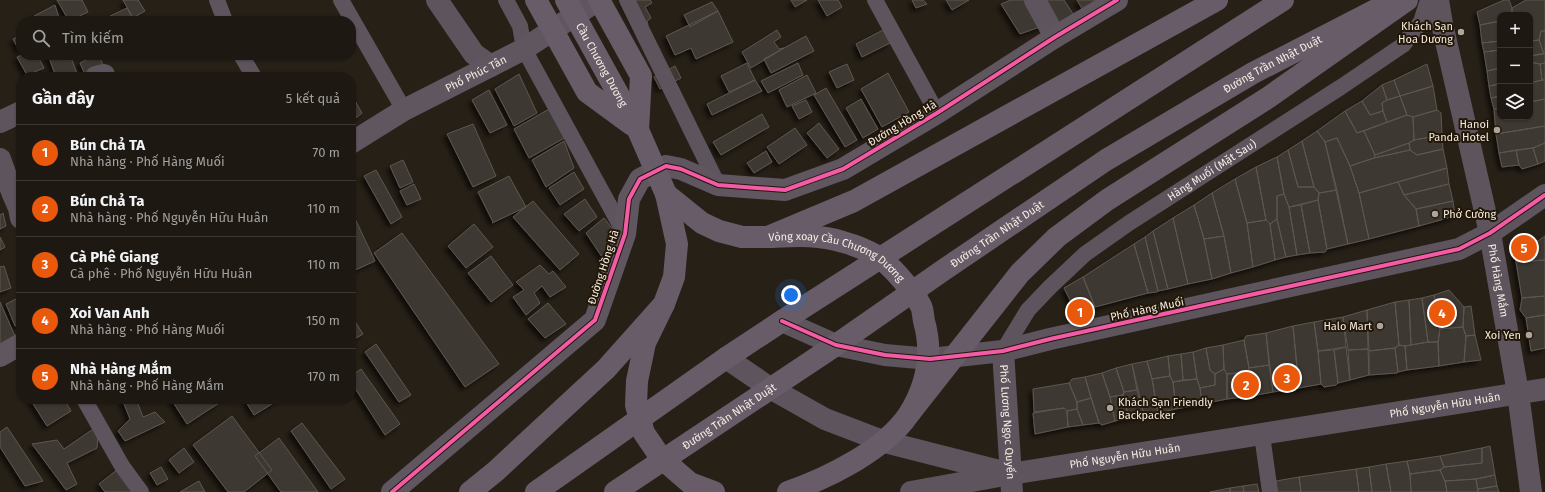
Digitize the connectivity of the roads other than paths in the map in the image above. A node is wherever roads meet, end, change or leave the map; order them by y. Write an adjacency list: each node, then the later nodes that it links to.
1 (217, 0): 18 (lane)
2 (341, 0): 19 (lane)
3 (437, 0): 24 (street)
4 (506, 0): 22 (lane)
5 (536, 0): 30 (main road, Cầu Chương Dương, bridge)
6 (566, 0): 30 (main road, Cầu Chương Dương, bridge)
7 (598, 0): 22 (street, Phố Phúc Tân); 30 (main road, Cầu Chương Dương)
8 (627, 0): 33 (lane)
9 (875, 0): 27 (lane)
10 (1034, 0): 21 (street)
11 (1116, 0): 21 (street, Đường Hồng Hà)
12 (1216, 0): 39 (main road)
13 (1283, 0): 41 (main road)
14 (1395, 0): 42 (main road, Đường Trần Nhật Duật)
15 (1407, 0): 51 (main road, bridge)
16 (1428, 0): 44 (lane, Hàng Muối (Mặt Sau))
17 (1438, 0): 37 (street, Phố Hàng Mắm)
18 (223, 16)
19 (350, 16)
20 (356, 26): 26 (lane)
21 (1055, 37): 27 (street, Đường Hồng Hà)
22 (524, 49): 24 (street, Phố Phúc Tân); 38 (lane)
23 (244, 60): 25 (lane)
24 (491, 66): 26 (street, Phố Phúc Tân)
25 (251, 72)
26 (404, 110): 31 (street, Phố Phúc Tân)
27 (937, 113): 33 (street, Đường Hồng Hà)
28 (16, 114): 29 (street)
29 (0, 122)
30 (638, 130): 34 (main road, Cầu Chương Dương, bridge)
31 (356, 140)
32 (0, 158): 36 (street)
33 (718, 185): 38 (street, Đường Hồng Hà)
34 (666, 194): 39 (main road, Vòng xoay Cầu Chương Dương); 40 (main road)
35 (1545, 195): 37 (street, Phố Hàng Muối)
36 (16, 201)
37 (1490, 233): 44 (street, Phố Hàng Muối); 49 (street, Phố Hàng Mắm)
38 (625, 234): 55 (street, Đường Hồng Hà)
39 (768, 237): 51 (main road, Vòng xoay Cầu Chương Dương, bridge)
40 (664, 304): 56 (main road, bridge); 59 (main road, bridge)
41 (782, 321): 42 (street, Phố Hàng Muối); 46 (main road)
42 (836, 345): 44 (street, Phố Hàng Muối); 47 (main road, Đường Trần Nhật Duật)
43 (16, 347): 45 (street)
44 (1003, 351): 53 (street, Phố Lương Ngọc Quyến)
45 (0, 356)
46 (726, 358): 47 (street, Phố Nguyễn Hữu Huân); 57 (main road)
47 (770, 388): 53 (street, Phố Nguyễn Hữu Huân); 58 (main road, Đường Trần Nhật Duật)
48 (1545, 388): 49 (street, Phố Nguyễn Hữu Huân)
49 (1518, 393): 52 (street, Phố Nguyễn Hữu Huân); 63 (street, Phố Hàng Mắm)
50 (87, 404): 54 (lane)
51 (908, 414): 60 (main road, Vòng xoay Cầu Chương Dương, bridge)
52 (1262, 435): 53 (street, Phố Nguyễn Hữu Huân); 62 (lane)
53 (1011, 483): 61 (street)
54 (141, 492)
55 (392, 492)
56 (470, 492)
57 (536, 492)
58 (615, 492)
59 (714, 492)
60 (788, 492)
61 (911, 492)
62 (1270, 492)
63 (1531, 492)

